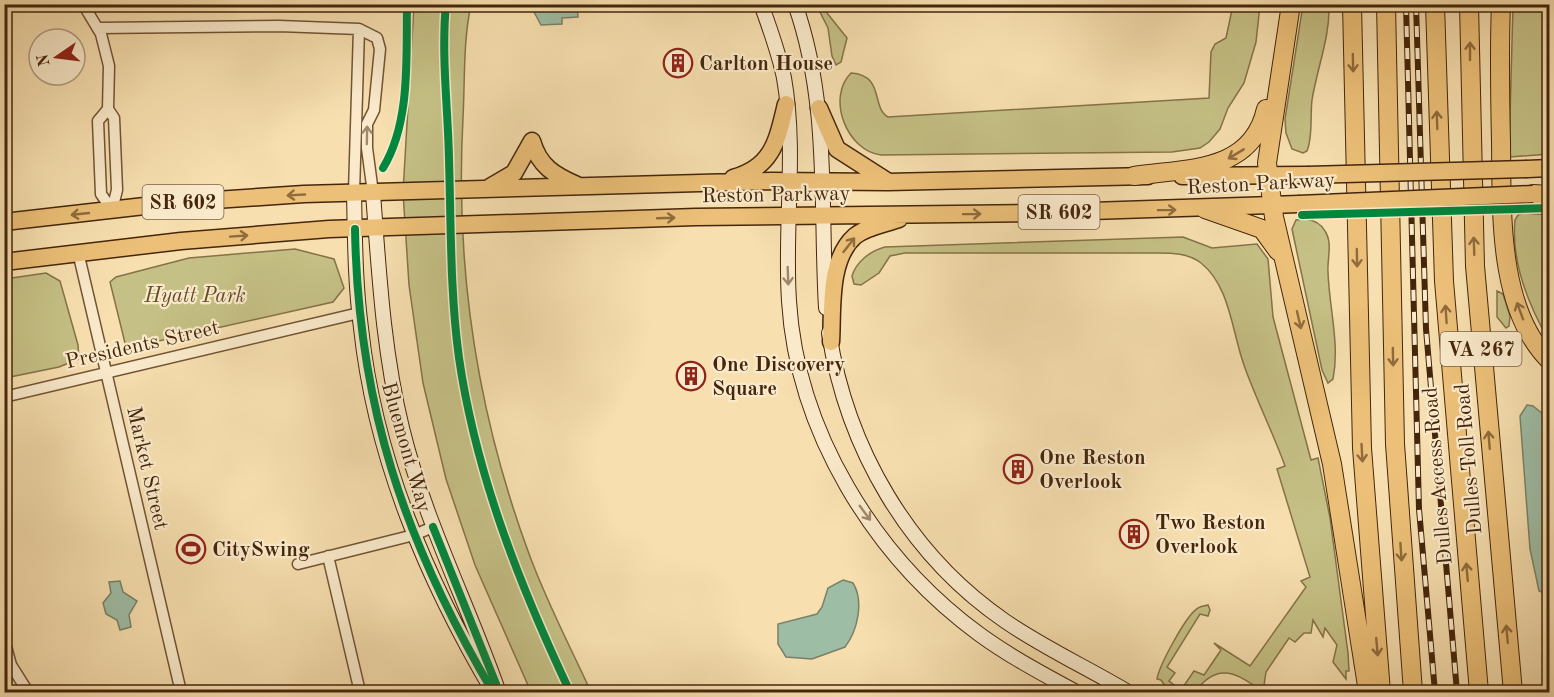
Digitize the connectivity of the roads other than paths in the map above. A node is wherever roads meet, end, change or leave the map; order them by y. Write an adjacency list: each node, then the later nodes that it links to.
1 (82, 4): 10 (street)
2 (761, 4): 12 (main road)
3 (795, 4): 13 (main road)
4 (1290, 4): 16 (highway, one-way to 16); 17 (highway)
5 (1352, 4): 57 (highway, one-way to 57)
6 (1386, 4): 58 (highway, Dulles Access Road, one-way to 58)
7 (1435, 4): 59 (highway, Dulles Access Road, one-way to 7)
8 (1469, 4): 60 (highway, Dulles Toll Road / VA 267, one-way to 8)
9 (1501, 4): 41 (highway, one-way to 9)
10 (98, 28): 11 (street); 14 (street)
11 (359, 29): 24 (street); 25 (street, one-way to 11)
12 (786, 104): 18 (main road); 20 (main road)
13 (819, 108): 19 (main road); 21 (main road)
14 (108, 109): 29 (street); 29 (street)
15 (1550, 168): 17 (main road, Reston Parkway / SR 602, bridge)
16 (1134, 176): 17 (main road, Reston Parkway / SR 602); 21 (main road, Reston Parkway / SR 602)
17 (1268, 176): 27 (highway)
18 (789, 180): 19 (main road, Reston Parkway / SR 602); 20 (main road, Reston Parkway / SR 602); 32 (main road)
19 (822, 181): 21 (main road, Reston Parkway / SR 602); 31 (main road)
20 (717, 182): 22 (main road, Reston Parkway / SR 602)
21 (888, 182)
22 (580, 186): 23 (main road, Reston Parkway / SR 602); 23 (main road)
23 (482, 189): 25 (main road, Reston Parkway / SR 602)
24 (354, 192): 25 (main road, Reston Parkway / SR 602); 29 (main road, Reston Parkway / SR 602, one-way to 29); 35 (main road, Bluemont Way)
25 (373, 193): 34 (main road, Bluemont Way)
26 (1544, 194): 27 (main road, Reston Parkway / SR 602, bridge)
27 (1272, 204): 28 (main road, Reston Parkway / SR 602); 38 (highway)
28 (1205, 209): 30 (main road, Reston Parkway / SR 602, one-way to 28); 38 (highway)
29 (112, 210): 33 (main road, Reston Parkway / SR 602, one-way to 33)
30 (914, 214): 31 (main road, Reston Parkway / SR 602); 40 (main road, one-way to 30)
31 (822, 216): 32 (main road, Reston Parkway / SR 602); 40 (main road)
32 (788, 217): 34 (main road, Reston Parkway / SR 602, one-way to 32); 54 (main road, one-way to 54)
33 (4, 222)
34 (376, 228): 35 (main road, Reston Parkway / SR 602); 44 (main road, Bluemont Way)
35 (355, 229): 36 (main road, Reston Parkway / SR 602, one-way to 35); 39 (main road, Bluemont Way)
36 (78, 252): 37 (main road, Reston Parkway / SR 602); 42 (street, Market Street)
37 (4, 262)
38 (1286, 263): 56 (highway, one-way to 56)
39 (359, 313): 42 (street, Presidents Street); 45 (main road, Bluemont Way)
40 (831, 342): 55 (main road)
41 (1550, 361)
42 (106, 373): 43 (street, Presidents Street); 50 (street, Market Street)
43 (4, 397)
44 (433, 528): 45 (street); 53 (main road, Bluemont Way)
45 (414, 535): 46 (street); 52 (main road, Bluemont Way)
46 (328, 556): 47 (street); 51 (street)
47 (298, 564)
48 (4, 639): 49 (street)
49 (28, 693)
50 (181, 693)
51 (360, 693)
52 (493, 693)
53 (499, 693)
54 (1076, 693)
55 (1128, 693)
56 (1368, 693)
57 (1381, 693)
58 (1413, 693)
59 (1479, 693)
60 (1513, 693)

